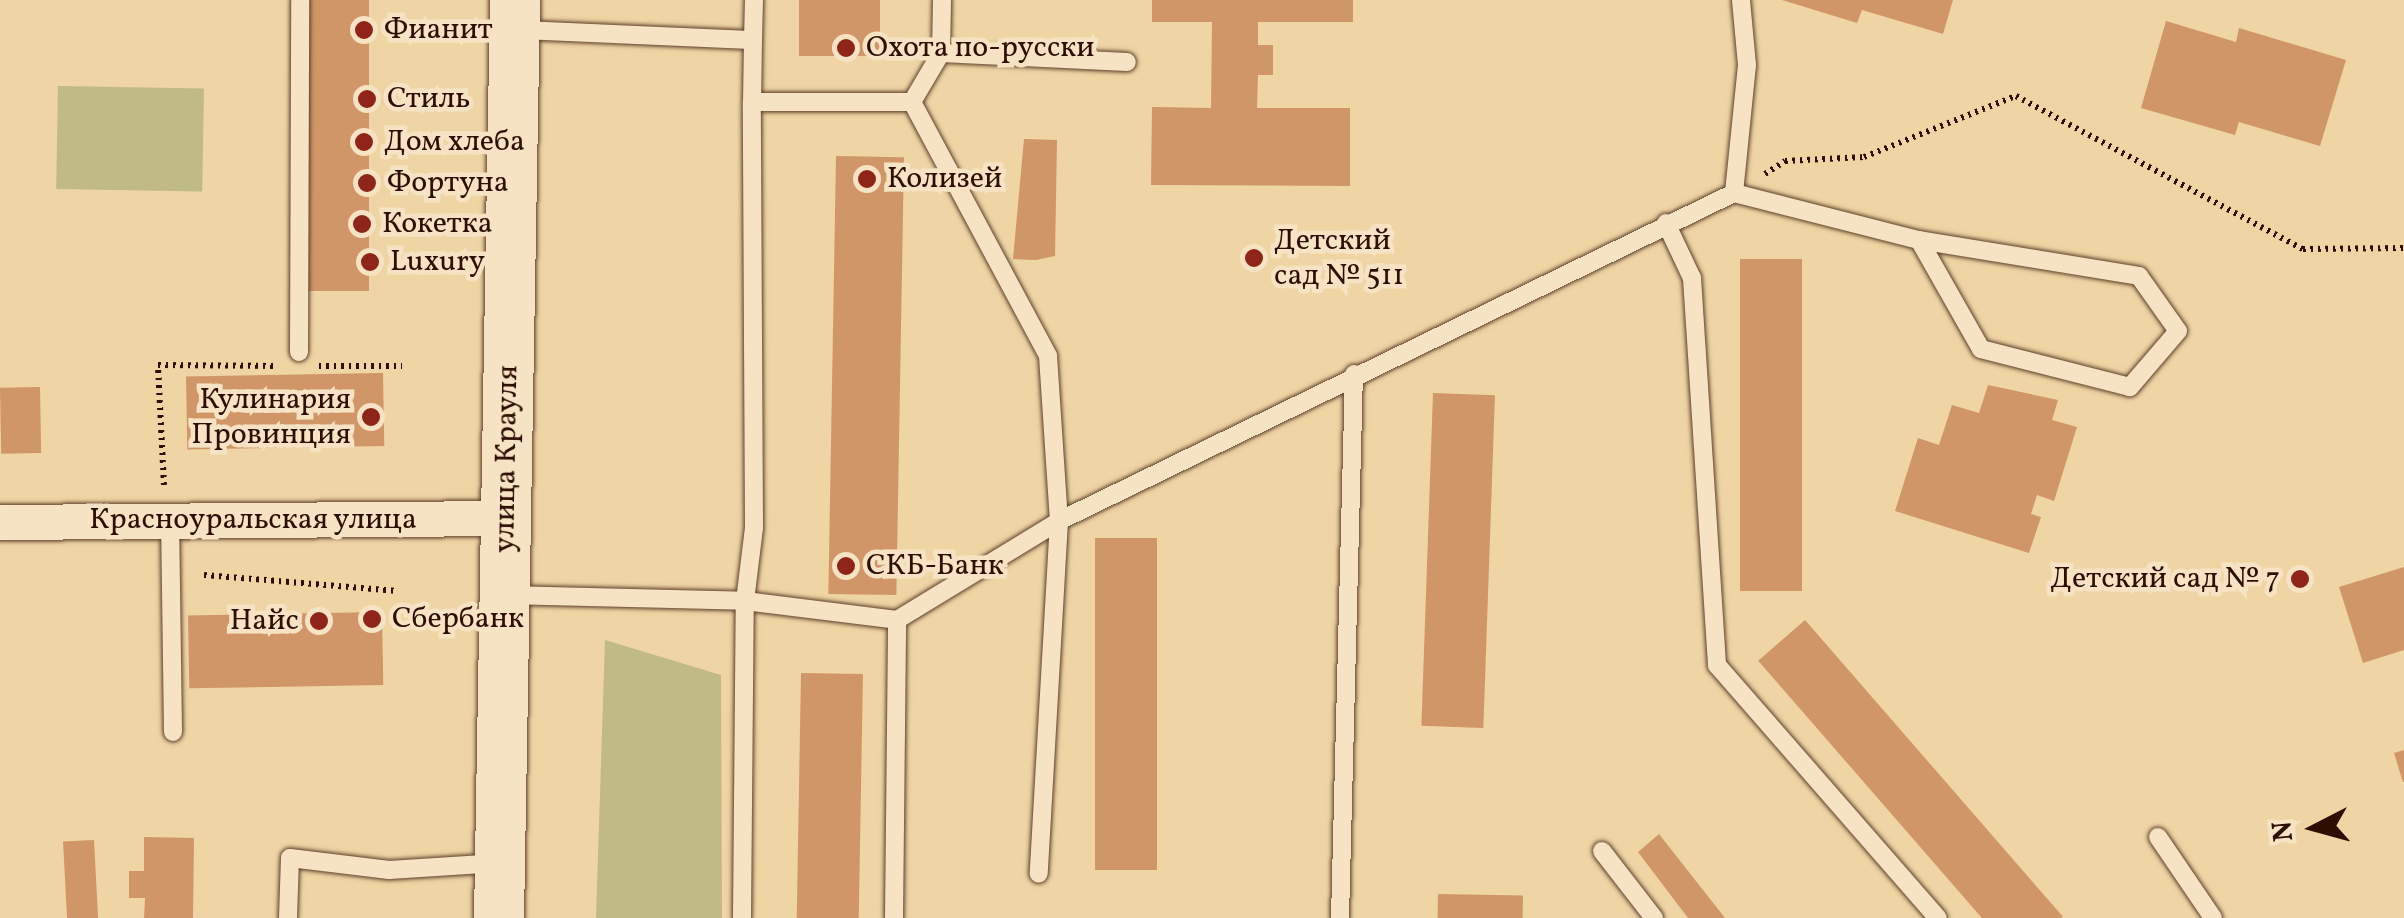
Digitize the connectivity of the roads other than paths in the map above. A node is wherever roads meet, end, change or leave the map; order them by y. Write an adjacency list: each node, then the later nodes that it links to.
1 (300, 0): 14 (lane)
2 (754, 0): 6 (lane)
3 (942, 0): 7 (lane)
4 (1741, 0): 11 (lane)
5 (515, 15): 6 (lane); 17 (main road, улица Крауля)
6 (753, 40): 9 (lane)
7 (941, 54): 8 (lane); 10 (lane)
8 (1127, 62)
9 (752, 102): 10 (lane); 21 (lane)
10 (912, 102): 18 (lane)
11 (1734, 193): 12 (lane); 13 (lane)
12 (1666, 223): 15 (lane); 34 (lane)
13 (1918, 240): 13 (lane)
14 (299, 361)
15 (1354, 374): 18 (lane); 32 (lane)
16 (167, 502): 17 (street, Красноуральская улица); 19 (street, Красноуральская улица); 23 (lane)
17 (506, 518): 20 (main road, улица Крауля)
18 (1059, 521): 22 (lane); 27 (lane)
19 (0, 522)
20 (505, 594): 21 (lane); 26 (main road, улица Крауля)
21 (745, 601): 22 (lane); 30 (lane)
22 (897, 620): 31 (lane)
23 (173, 732)
24 (2158, 837): 35 (lane)
25 (1602, 851): 33 (lane)
26 (500, 863): 28 (lane); 29 (main road, улица Крауля)
27 (1039, 873)
28 (288, 918)
29 (499, 918)
30 (742, 918)
31 (894, 918)
32 (1340, 918)
33 (1654, 918)
34 (1938, 918)
35 (2212, 918)

